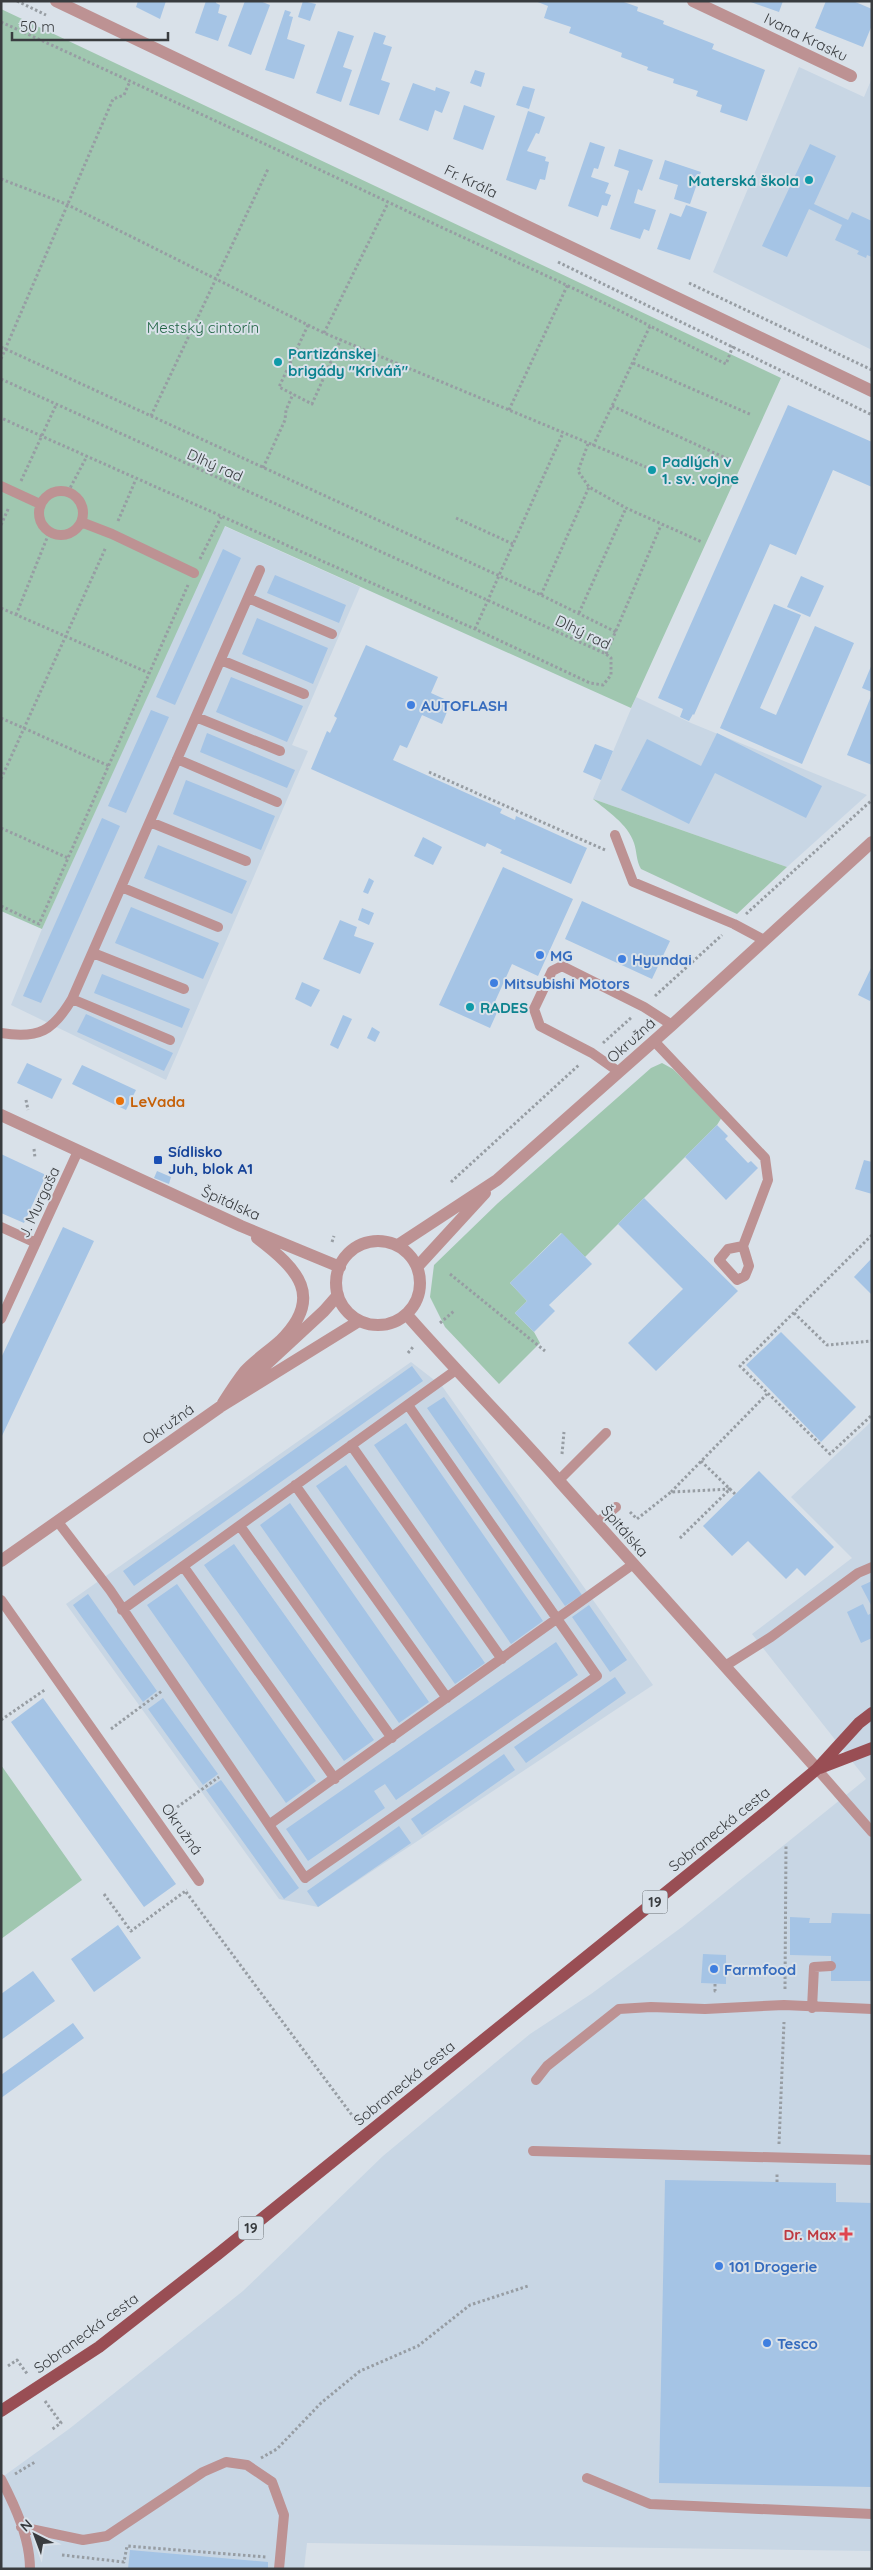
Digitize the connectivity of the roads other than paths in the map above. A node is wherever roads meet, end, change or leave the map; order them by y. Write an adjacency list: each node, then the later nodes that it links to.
1 (56, 1): 6 (street, Fr. Kráľa)
2 (693, 1): 4 (street, Ivana Krasku)
3 (725, 1): 4 (street)
4 (720, 14): 5 (street, Ivana Krasku)
5 (851, 76)
6 (872, 390)
7 (1, 486): 8 (lane)
8 (40, 504): 9 (lane); 9 (lane)
9 (81, 522): 11 (lane)
10 (260, 570): 12 (lane)
11 (194, 573)
12 (248, 598): 13 (lane); 14 (lane)
13 (332, 634)
14 (221, 660): 15 (lane); 16 (lane)
15 (304, 694)
16 (196, 717): 17 (lane); 18 (lane)
17 (280, 751)
18 (177, 759): 19 (lane); 20 (lane)
19 (277, 802)
20 (150, 822): 23 (lane); 24 (lane)
21 (615, 835): 26 (lane)
22 (872, 842): 26 (street, Okružná)
23 (246, 861)
24 (121, 887): 25 (lane); 27 (lane)
25 (218, 927)
26 (764, 940): 30 (street, Okružná)
27 (93, 953): 28 (lane); 29 (lane)
28 (184, 988)
29 (72, 999): 31 (lane); 32 (lane)
30 (672, 1025): 33 (street, Okružná); 34 (lane)
31 (1, 1033)
32 (170, 1040)
33 (654, 1040): 34 (street, Okružná); 42 (lane)
34 (619, 1072): 37 (street, Okružná)
35 (1, 1115): 36 (street, Špitálska)
36 (78, 1151): 39 (street, Špitálska); 40 (lane, J. Murgaša)
37 (497, 1180): 41 (street, Okružná); 43 (street)
38 (1, 1226): 40 (lane)
39 (240, 1226): 44 (street, Špitálska); 51 (street)
40 (36, 1243): 47 (lane, J. Murgaša)
41 (398, 1245): 43 (street); 44 (street)
42 (743, 1246)
43 (418, 1266): 46 (street)
44 (340, 1267): 45 (street)
45 (338, 1295): 48 (street); 51 (street)
46 (407, 1314): 48 (street); 49 (street, Špitálska)
47 (1, 1319)
48 (359, 1321): 51 (street, Okružná)
49 (456, 1370): 50 (lane); 54 (street, Špitálska)
50 (408, 1405): 53 (lane); 66 (lane)
51 (220, 1407): 57 (street, Okružná)
52 (606, 1433): 54 (lane)
53 (351, 1446): 55 (lane); 67 (lane)
54 (559, 1480): 58 (street, Špitálska)
55 (295, 1485): 59 (lane); 69 (lane)
56 (621, 1507): 58 (lane)
57 (58, 1522): 60 (street, Okružná); 65 (lane)
58 (596, 1523): 61 (street, Špitálska)
59 (240, 1526): 62 (lane); 71 (lane)
60 (1, 1561)
61 (632, 1565): 66 (lane); 68 (street, Špitálska)
62 (183, 1566): 65 (lane); 74 (lane)
63 (872, 1567): 68 (lane)
64 (1, 1600): 77 (lane, Okružná)
65 (122, 1610): 75 (lane)
66 (558, 1619): 67 (lane); 75 (lane)
67 (502, 1659): 69 (lane)
68 (725, 1666): 73 (street, Špitálska)
69 (447, 1698): 71 (lane)
70 (872, 1713): 73 (main road, Sobranecká cesta / 19)
71 (392, 1738): 74 (lane)
72 (872, 1748): 73 (main road, Sobranecká cesta / 19)
73 (817, 1769): 76 (lane); 84 (main road, Sobranecká cesta / 19)
74 (335, 1779): 75 (lane)
75 (270, 1824)
76 (872, 1832)
77 (199, 1881)
78 (831, 1966): 79 (lane)
79 (812, 2008): 80 (lane); 81 (lane)
80 (872, 2010)
81 (536, 2080)
82 (533, 2151): 83 (lane)
83 (872, 2160)
84 (1, 2411)
85 (587, 2478): 87 (lane)
86 (2, 2480): 88 (lane)
87 (872, 2514)
88 (21, 2527): 89 (lane); 90 (lane)
89 (280, 2563)
90 (30, 2569)

